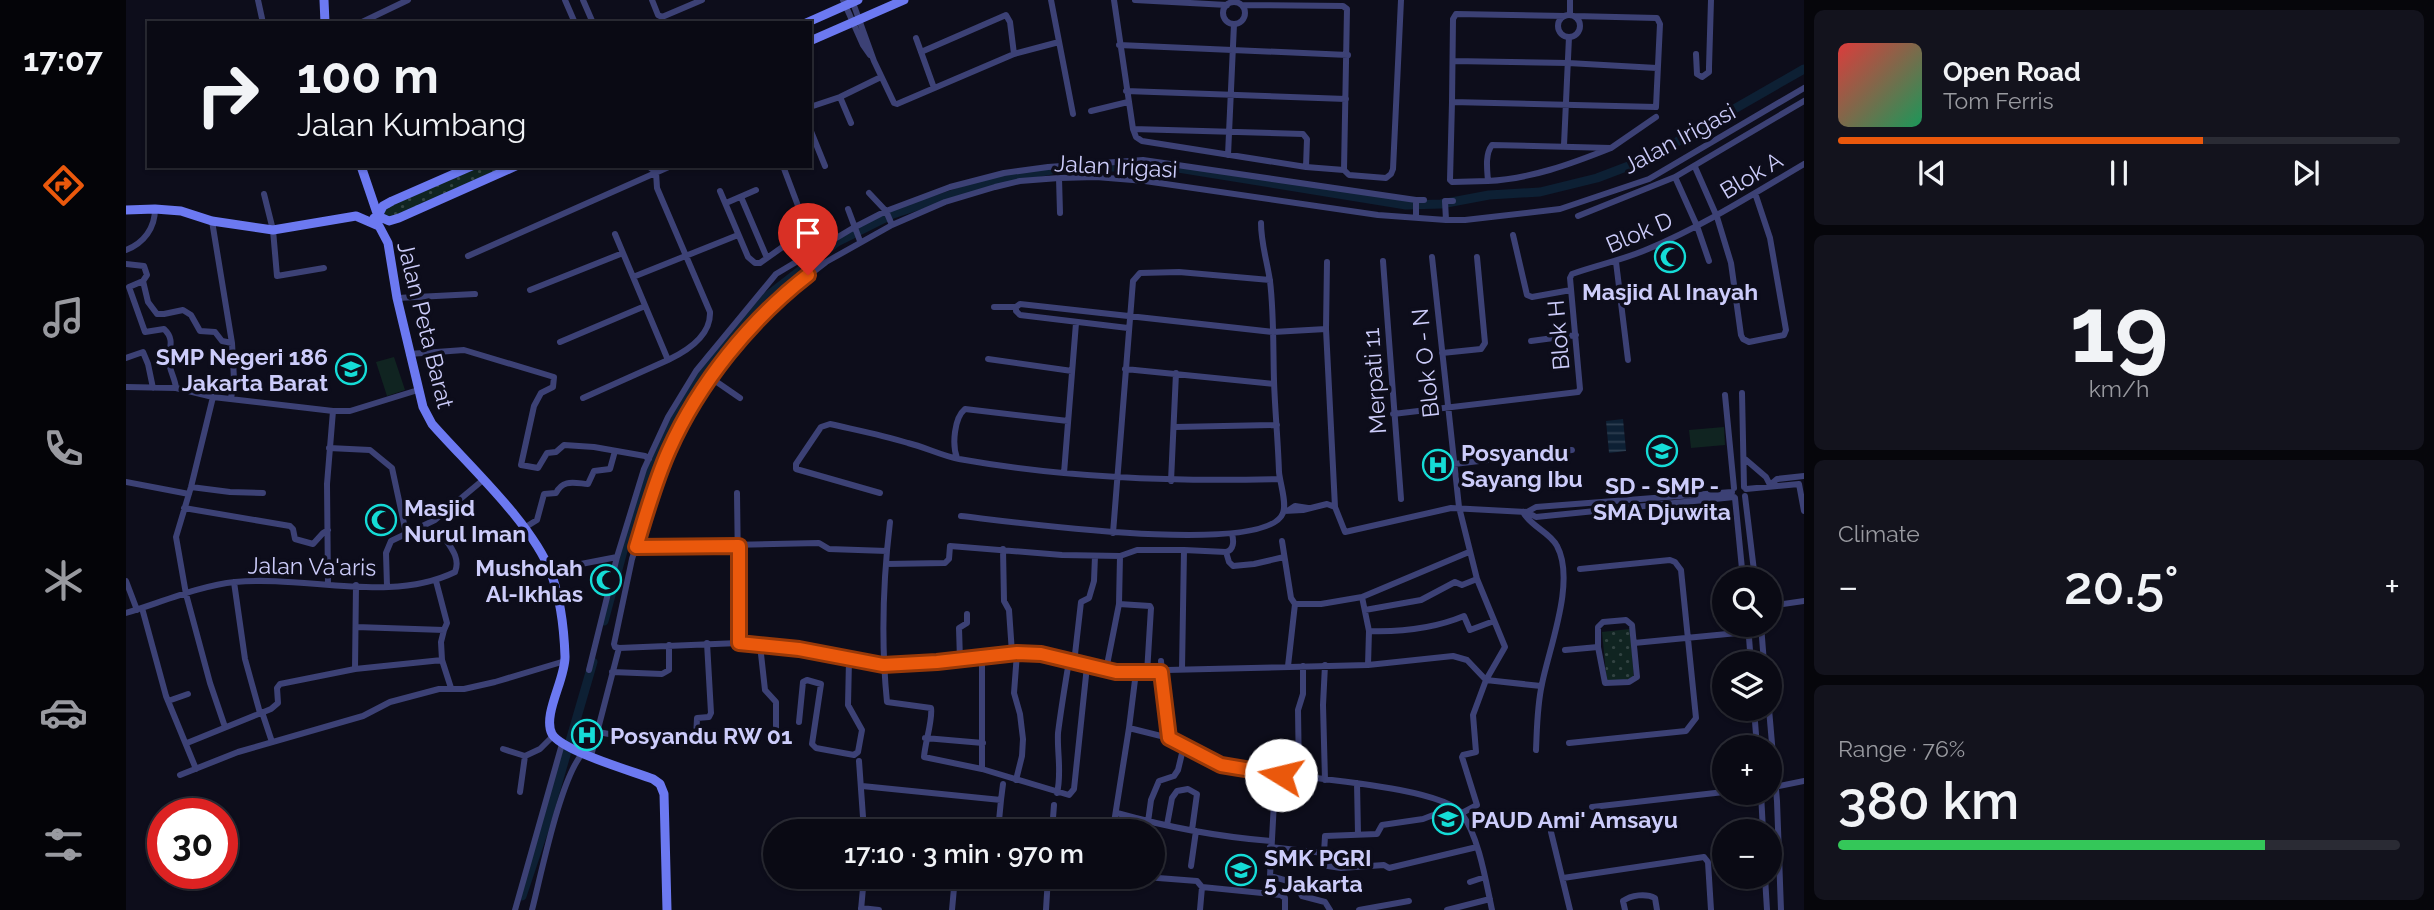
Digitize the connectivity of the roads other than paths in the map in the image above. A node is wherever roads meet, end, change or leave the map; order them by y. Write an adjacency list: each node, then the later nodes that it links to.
1 (258, 0): 19 (street)
2 (324, 0): 20 (main road)
3 (408, 0): 21 (street)
4 (565, 0): 22 (street)
5 (583, 0): 23 (street)
6 (652, 0): 7 (street)
7 (702, 0)
8 (904, 0): 25 (main road)
9 (1051, 0): 30 (street)
10 (1114, 0): 31 (street)
11 (1135, 0): 17 (street)
12 (1401, 0): 74 (street)
13 (1570, 0): 18 (street)
14 (1711, 0): 35 (street)
15 (850, 2): 24 (main road); 25 (street)
16 (1238, 2): 17 (street); 26 (street); 36 (street)
17 (1227, 5): 26 (street)
18 (1570, 16): 27 (street); 27 (street); 37 (street); 39 (street)
19 (263, 21)
20 (325, 21)
21 (367, 21)
22 (574, 21)
23 (592, 21)
24 (810, 21)
25 (856, 21): 29 (main road); 40 (street)
26 (1234, 24): 32 (street)
27 (1569, 37): 38 (street)
28 (916, 38): 33 (street)
29 (812, 40)
30 (1059, 42): 34 (street); 53 (street)
31 (1119, 45): 32 (street); 43 (street)
32 (1232, 51): 36 (street); 44 (street)
33 (921, 52): 34 (street); 41 (street)
34 (1014, 54): 41 (street)
35 (1696, 54)
36 (1348, 55): 46 (street)
37 (1453, 61): 38 (street); 49 (street)
38 (1568, 63): 39 (street); 51 (street)
39 (1657, 68): 51 (street)
40 (881, 76): 41 (street); 45 (street)
41 (934, 88)
42 (1804, 88): 103 (street, Jalan Irigasi)
43 (1126, 91): 44 (street); 48 (street)
44 (1231, 95): 46 (street); 57 (street)
45 (840, 97): 50 (street); 55 (street)
46 (1346, 99): 74 (street)
47 (1804, 101): 65 (street)
48 (1128, 102): 52 (street); 56 (street)
49 (1452, 102): 51 (street); 81 (street)
50 (812, 106)
51 (1566, 106): 59 (street)
52 (1091, 110)
53 (1073, 114)
54 (1656, 117): 60 (street)
55 (850, 122)
56 (1133, 129): 57 (street); 61 (street)
57 (1229, 132): 61 (street); 64 (street)
58 (812, 134): 63 (street)
59 (1564, 145): 60 (street); 81 (street)
60 (1611, 148): 81 (street)
61 (1228, 155): 64 (street)
62 (1804, 165): 88 (street, Blok A)
63 (825, 166)
64 (1306, 167): 74 (street)
65 (1695, 167): 78 (street); 104 (street)
66 (362, 168): 100 (main road)
67 (468, 168): 82 (main road)
68 (511, 168): 91 (main road)
69 (648, 168): 77 (street)
70 (650, 168): 75 (street)
71 (666, 168): 75 (street)
72 (784, 168): 121 (street)
73 (1104, 169): 76 (street); 79 (street, Jalan Irigasi); 94 (street); 101 (street, Jalan Irigasi)
74 (1344, 170)
75 (656, 172): 77 (street); 83 (street)
76 (1048, 173): 79 (street, Jalan Irigasi); 80 (street, Jalan Irigasi); 80 (street)
77 (647, 176): 83 (street); 117 (street)
78 (1675, 177): 102 (street); 109 (street)
79 (1059, 178): 96 (street)
80 (1005, 179): 87 (street, Jalan Irigasi); 87 (street)
81 (1488, 181)
82 (432, 184): 91 (main road); 100 (main road)
83 (657, 188): 118 (street)
84 (756, 190): 90 (street)
85 (720, 191): 95 (street)
86 (869, 193): 105 (street)
87 (953, 193): 105 (street, Jalan Irigasi); 105 (street)
88 (1755, 193): 104 (street, Blok A); 104 (street)
89 (264, 194): 110 (street)
90 (741, 197): 95 (street); 121 (street)
91 (439, 200): 100 (main road)
92 (1424, 200): 94 (street)
93 (1453, 201): 103 (street)
94 (1416, 202): 101 (street)
95 (726, 203): 112 (street)
96 (1059, 208)
97 (155, 209): 99 (main road); 106 (main road); 115 (street)
98 (848, 209): 113 (street)
99 (126, 210)
100 (378, 216): 107 (main road)
101 (1416, 216): 103 (street, Jalan Irigasi)
102 (1578, 216)
103 (1446, 217)
104 (1717, 217): 109 (street, Blok D)
105 (889, 218): 113 (street, Jalan Irigasi); 113 (street)
106 (212, 221): 110 (main road); 147 (street)
107 (368, 221): 110 (main road); 135 (main road, Jalan Peta Barat)
108 (1261, 223): 131 (street)
109 (1697, 226): 123 (street); 125 (street, Blok D)
110 (273, 230): 127 (street)
111 (615, 233): 116 (street)
112 (738, 235): 118 (street); 121 (street)
113 (856, 235): 157 (street, Jalan Irigasi); 178 (street)
114 (1513, 235): 133 (street)
115 (126, 250)
116 (623, 253): 129 (street); 132 (street)
117 (468, 256)
118 (686, 256): 129 (street); 152 (street)
119 (1432, 257): 148 (street, Blok O - N)
120 (1477, 257): 148 (street)
121 (767, 258)
122 (1383, 261): 171 (street, Merpati 11)
123 (1709, 261)
124 (1327, 262): 142 (street)
125 (1616, 262): 128 (street, Blok D); 153 (street)
126 (126, 264): 130 (street)
127 (324, 268)
128 (1573, 273): 133 (street, Blok H)
129 (634, 277): 136 (street)
130 (143, 281): 147 (street); 161 (street)
131 (1270, 281): 139 (street); 143 (street)
132 (530, 290)
133 (1571, 290): 144 (street, Blok H)
134 (475, 294): 135 (street)
135 (397, 298): 149 (main road, Jalan Peta Barat)
136 (645, 306): 146 (street); 152 (street)
137 (994, 307): 138 (street)
138 (1016, 307): 139 (street); 140 (street)
139 (1129, 315): 141 (street); 143 (street)
140 (1076, 323): 141 (street); 155 (street)
141 (1128, 328): 154 (street)
142 (1326, 329): 143 (street); 197 (street)
143 (1273, 332): 158 (street)
144 (1576, 335): 145 (street); 169 (street, Blok H)
145 (1531, 341)
146 (560, 342)
147 (232, 343): 168 (street)
148 (1442, 353): 169 (street, Blok O - N)
149 (409, 354): 162 (main road, Jalan Peta Barat); 177 (street)
150 (126, 358): 160 (street)
151 (988, 359): 155 (street)
152 (668, 360): 166 (street)
153 (1628, 360)
154 (1125, 369): 156 (street); 184 (street)
155 (1072, 371): 172 (street)
156 (1176, 373): 158 (street); 174 (street)
157 (711, 378): 167 (street); 213 (street, Jalan Irigasi)
158 (1274, 384): 173 (street)
159 (126, 387): 160 (street)
160 (153, 388): 161 (street)
161 (176, 388): 165 (street)
162 (418, 390): 170 (street); 186 (main road, Jalan Peta Barat)
163 (1742, 393): 180 (street)
164 (1726, 395): 195 (street)
165 (213, 397): 168 (street); 190 (street)
166 (583, 398)
167 (740, 398)
168 (231, 399): 170 (street)
169 (1448, 409): 171 (street); 181 (street, Blok O - N)
170 (333, 411): 175 (street)
171 (1394, 414): 196 (street, Merpati 11)
172 (1068, 421): 179 (street); 182 (street)
173 (1277, 425): 174 (street); 185 (street)
174 (1175, 427): 187 (street)
175 (329, 448): 206 (street); 207 (street)
176 (1572, 450): 181 (street)
177 (615, 451): 178 (street); 205 (street)
178 (649, 458): 221 (street)
179 (957, 458): 182 (street); 194 (street)
180 (1745, 459): 189 (street); 191 (street)
181 (1454, 464): 198 (street, Blok O - N)
182 (1065, 473): 184 (street)
183 (1804, 476): 189 (street)
184 (1117, 479): 187 (street); 208 (street)
185 (1279, 479): 187 (street); 200 (street)
186 (483, 480): 205 (main road, Jalan Peta Barat); 207 (street, Jalan Va'aris)
187 (1171, 481)
188 (126, 482): 190 (street)
189 (1773, 485): 191 (street); 201 (street)
190 (190, 491): 192 (street); 199 (street)
191 (1745, 491): 195 (street); 195 (street); 225 (street)
192 (263, 492)
193 (737, 493): 212 (street)
194 (880, 493)
195 (1734, 494): 202 (street); 224 (street)
196 (1401, 499)
197 (1335, 507): 198 (street); 200 (street)
198 (1459, 507): 202 (street); 218 (street, Blok O - N)
199 (184, 508): 206 (street); 235 (street)
200 (1287, 510): 209 (street)
201 (1804, 511)
202 (1525, 512): 282 (street)
203 (961, 516): 208 (street)
204 (890, 522): 216 (street)
205 (524, 528): 227 (main road, Jalan Peta Barat)
206 (328, 530): 232 (street)
207 (406, 533): 234 (street, Jalan Va'aris)
208 (1113, 533): 209 (street)
209 (1232, 534): 217 (street)
210 (446, 540): 230 (street)
211 (1282, 541): 222 (street)
212 (739, 546): 213 (street); 216 (street); 252 (street)
213 (636, 547): 257 (street, Jalan Irigasi)
214 (1003, 550): 219 (street); 223 (street); 259 (street)
215 (1184, 550): 217 (street); 220 (street); 274 (street)
216 (887, 551): 223 (street)
217 (1226, 552): 222 (street)
218 (1469, 552): 228 (street, Blok O - N); 236 (street)
219 (1095, 556): 220 (street); 266 (street)
220 (1120, 556): 238 (street)
221 (617, 557): 227 (street); 275 (street)
222 (1284, 557): 239 (street)
223 (886, 564): 267 (street)
224 (1742, 567)
225 (1754, 567)
226 (1580, 569): 250 (street)
227 (550, 570): 264 (main road, Jalan Peta Barat)
228 (1477, 579): 242 (street); 245 (street, Blok O - N)
229 (126, 581): 241 (street)
230 (436, 581): 234 (street); 247 (street)
231 (234, 582): 232 (street, Jalan Va'aris); 235 (street, Jalan Va'aris); 286 (street)
232 (328, 585): 233 (street, Jalan Va'aris)
233 (356, 585): 234 (street, Jalan Va'aris); 246 (street)
234 (387, 586)
235 (186, 594): 241 (street, Jalan Va'aris); 288 (street)
236 (1362, 597): 239 (street); 242 (street)
237 (1804, 601): 240 (street)
238 (1119, 604): 276 (street); 280 (street)
239 (1295, 604): 271 (street)
240 (1782, 604)
241 (139, 609): 243 (street, Jalan Va'aris); 285 (street)
242 (1365, 610): 248 (street)
243 (126, 613)
244 (967, 614): 263 (street)
245 (1494, 621): 248 (street); 281 (street, Blok O - N)
246 (356, 627): 247 (street); 273 (street)
247 (444, 630): 261 (street)
248 (1369, 631): 269 (street)
249 (1712, 634): 250 (street)
250 (1688, 638): 253 (street); 298 (street)
251 (707, 643): 252 (street); 254 (street); 290 (street)
252 (739, 643): 255 (street)
253 (1634, 643): 256 (street); 256 (street)
254 (669, 645): 257 (street); 277 (street)
255 (760, 645): 262 (street); 291 (street)
256 (1598, 647): 258 (street)
257 (619, 648): 277 (street)
258 (1565, 650)
259 (1015, 653): 260 (street); 266 (street); 311 (street)
260 (982, 657): 263 (street); 297 (street)
261 (442, 660): 273 (street); 283 (street)
262 (849, 660): 267 (street); 287 (street)
263 (960, 660): 267 (street)
264 (565, 661): 283 (street); 292 (main road, Jalan Peta Barat)
265 (1161, 661): 279 (street)
266 (1072, 662): 270 (street); 319 (street)
267 (883, 665): 293 (street)
268 (1325, 665): 269 (street); 272 (street); 312 (street)
269 (1368, 665): 281 (street)
270 (1087, 666): 276 (street); 319 (street)
271 (1288, 666): 272 (street); 274 (street)
272 (1303, 666): 310 (street)
273 (355, 669): 286 (street)
274 (1182, 669): 279 (street)
275 (589, 670)
276 (1106, 670): 278 (street)
277 (612, 672): 290 (street)
278 (1136, 672): 280 (street); 289 (street)
279 (1161, 672): 280 (street); 294 (street)
280 (1147, 673)
281 (1486, 680): 282 (street); 327 (street)
282 (1541, 686): 302 (street)
283 (451, 688): 296 (street)
284 (188, 694): 285 (street)
285 (168, 701): 295 (street)
286 (261, 712): 288 (street); 296 (street)
287 (799, 722)
288 (225, 727): 295 (street)
289 (1129, 728): 294 (street); 326 (street)
290 (597, 732): 303 (street)
291 (776, 734)
292 (553, 736): 299 (main road); 304 (street)
293 (925, 738): 297 (street); 307 (street)
294 (1169, 738): 300 (street)
295 (187, 743): 306 (street)
296 (272, 743): 306 (street)
297 (983, 743): 307 (street)
298 (1569, 743)
299 (562, 744): 303 (main road); 339 (street)
300 (1184, 745): 308 (street); 333 (street)
301 (503, 749): 304 (street)
302 (1536, 750)
303 (586, 754): 341 (street); 358 (main road)
304 (525, 755): 318 (street)
305 (859, 761): 316 (street)
306 (196, 769): 309 (street)
307 (982, 769): 311 (street)
308 (1263, 773): 310 (street); 338 (street)
309 (180, 775)
310 (1299, 777): 312 (street)
311 (1016, 780): 319 (street)
312 (1325, 780): 314 (street)
313 (1804, 781): 317 (street)
314 (1357, 783): 324 (street); 337 (street)
315 (1003, 784): 321 (street)
316 (862, 786): 321 (street); 328 (street)
317 (1782, 786)
318 (520, 792)
319 (1057, 793)
320 (1712, 793): 325 (street)
321 (1001, 800): 329 (street)
322 (1054, 805): 330 (street)
323 (1774, 805): 373 (street)
324 (1454, 807): 327 (street); 337 (street)
325 (1592, 807)
326 (1117, 813): 331 (street); 332 (street)
327 (1462, 813): 340 (street)
328 (863, 819)
329 (999, 819)
330 (1053, 819)
331 (1116, 819)
332 (1138, 819)
333 (1148, 819)
334 (1167, 825): 335 (street); 335 (street)
335 (1194, 831): 338 (street); 343 (street)
336 (1551, 832): 345 (street)
337 (1358, 834): 342 (street)
338 (1270, 844): 342 (street); 364 (street)
339 (535, 846): 341 (street); 356 (street)
340 (1477, 847): 342 (street); 344 (street)
341 (547, 851): 357 (street)
342 (1324, 853)
343 (1191, 866)
344 (1485, 877): 347 (street); 353 (street)
345 (1563, 878): 368 (street); 371 (street)
346 (1165, 879): 348 (street)
347 (1470, 882)
348 (1202, 887): 362 (street); 363 (street)
349 (863, 889): 355 (street)
350 (954, 889): 360 (street)
351 (1047, 889): 361 (street)
352 (1766, 889): 372 (street)
353 (1490, 899): 366 (street); 367 (street)
354 (1409, 901): 365 (street)
355 (861, 909): 359 (street)
356 (515, 910)
357 (532, 910)
358 (667, 910)
359 (879, 910)
360 (952, 910)
361 (1046, 910)
362 (1200, 910)
363 (1285, 910)
364 (1330, 910)
365 (1359, 910)
366 (1447, 910)
367 (1492, 910)
368 (1570, 910)
369 (1625, 910): 370 (street)
370 (1657, 910)
371 (1711, 910)
372 (1767, 910)
373 (1781, 910)

